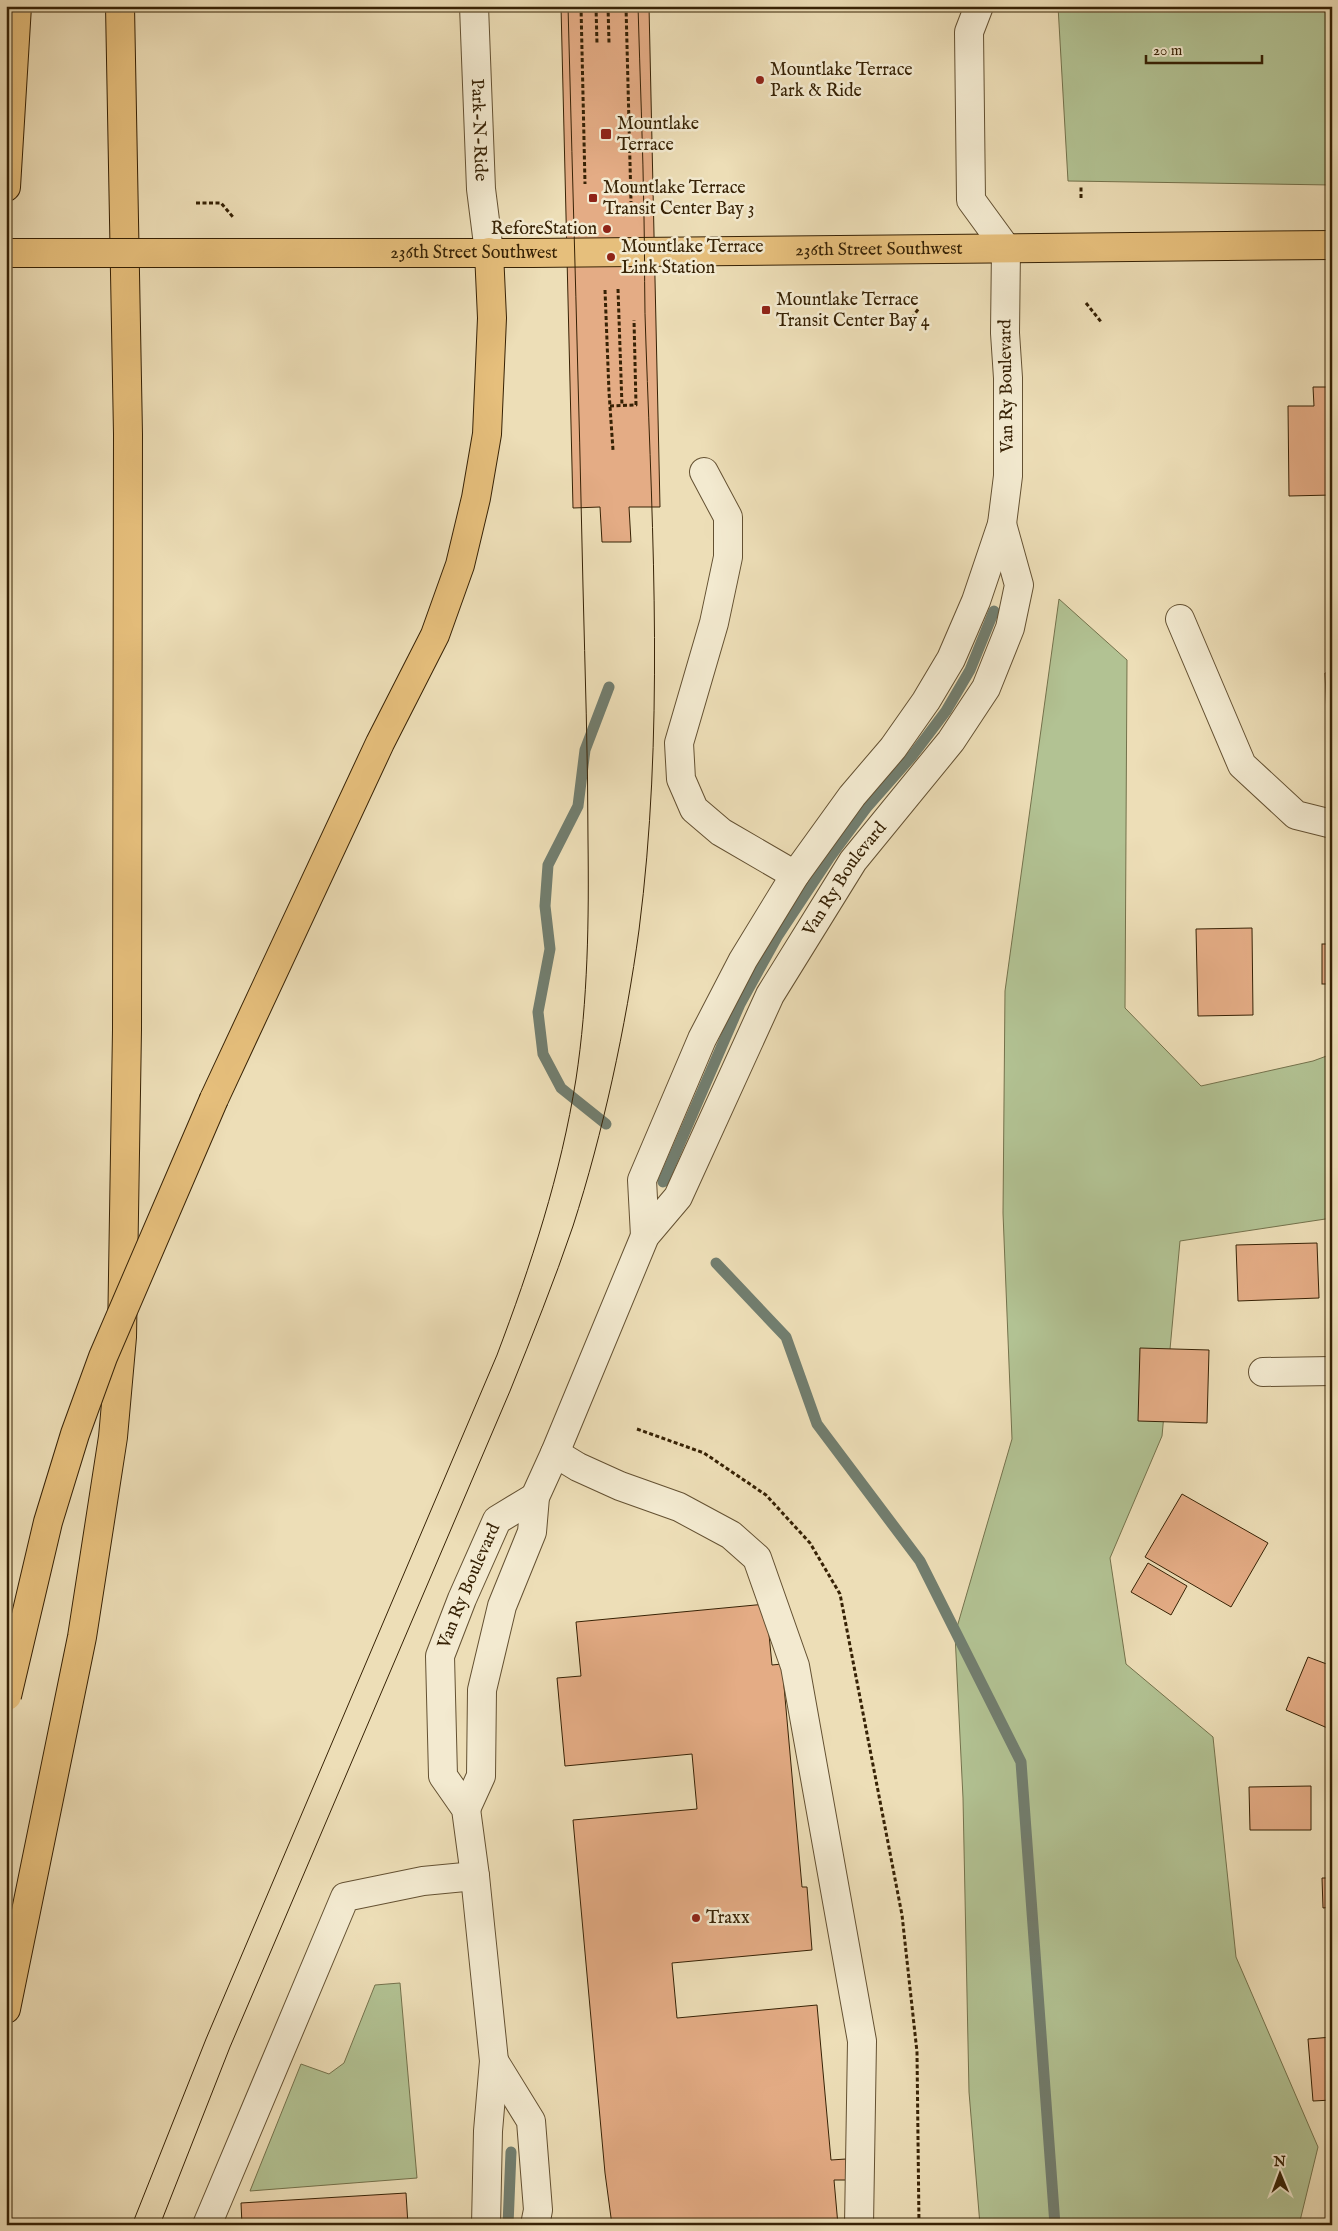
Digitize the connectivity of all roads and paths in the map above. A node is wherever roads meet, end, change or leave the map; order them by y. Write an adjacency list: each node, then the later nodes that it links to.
1 (17, 6): 13 (main road)
2 (120, 6): 45 (main road)
3 (474, 6): 20 (street, Park-N-Ride)
4 (581, 6): 11 (path)
5 (596, 6): 9 (path)
6 (608, 6): 10 (path)
7 (626, 6): 15 (path)
8 (980, 6): 19 (street)
9 (597, 44)
10 (608, 44)
11 (585, 184)
12 (1081, 185): 14 (path)
13 (6, 187)
14 (1081, 198)
15 (631, 202)
16 (196, 203): 17 (path)
17 (221, 203)
18 (1332, 245): 19 (main road, 236th Street Southwest)
19 (1006, 248): 20 (main road, 236th Street Southwest); 33 (street, Van Ry Boulevard)
20 (489, 252): 21 (main road, 236th Street Southwest, bridge); 42 (main road, bridge)
21 (6, 253)
22 (618, 289): 30 (path)
23 (605, 290): 29 (path)
24 (1086, 303): 27 (path)
25 (919, 308): 28 (path)
26 (634, 320): 30 (path)
27 (1102, 322)
28 (908, 323)
29 (610, 406): 30 (path); 31 (path)
30 (622, 406)
31 (614, 450)
32 (704, 472): 36 (street)
33 (1002, 524): 36 (street, Van Ry Boulevard); 37 (street, Van Ry Boulevard)
34 (1180, 618): 35 (street)
35 (1332, 824)
36 (795, 875): 37 (street, Van Ry Boulevard)
37 (645, 1236): 40 (street, Van Ry Boulevard)
38 (1332, 1371): 39 (street)
39 (1263, 1372)
40 (555, 1454): 41 (street, Van Ry Boulevard); 50 (street)
41 (534, 1497): 43 (street, Van Ry Boulevard); 43 (street, Van Ry Boulevard)
42 (7, 1698)
43 (466, 1809): 44 (street, Van Ry Boulevard)
44 (475, 1876): 46 (street, Van Ry Boulevard); 47 (street)
45 (6, 2010)
46 (494, 2061): 48 (street, Van Ry Boulevard); 49 (street, Van Ry Boulevard)
47 (207, 2225)
48 (486, 2225)
49 (535, 2225)
50 (859, 2225)

